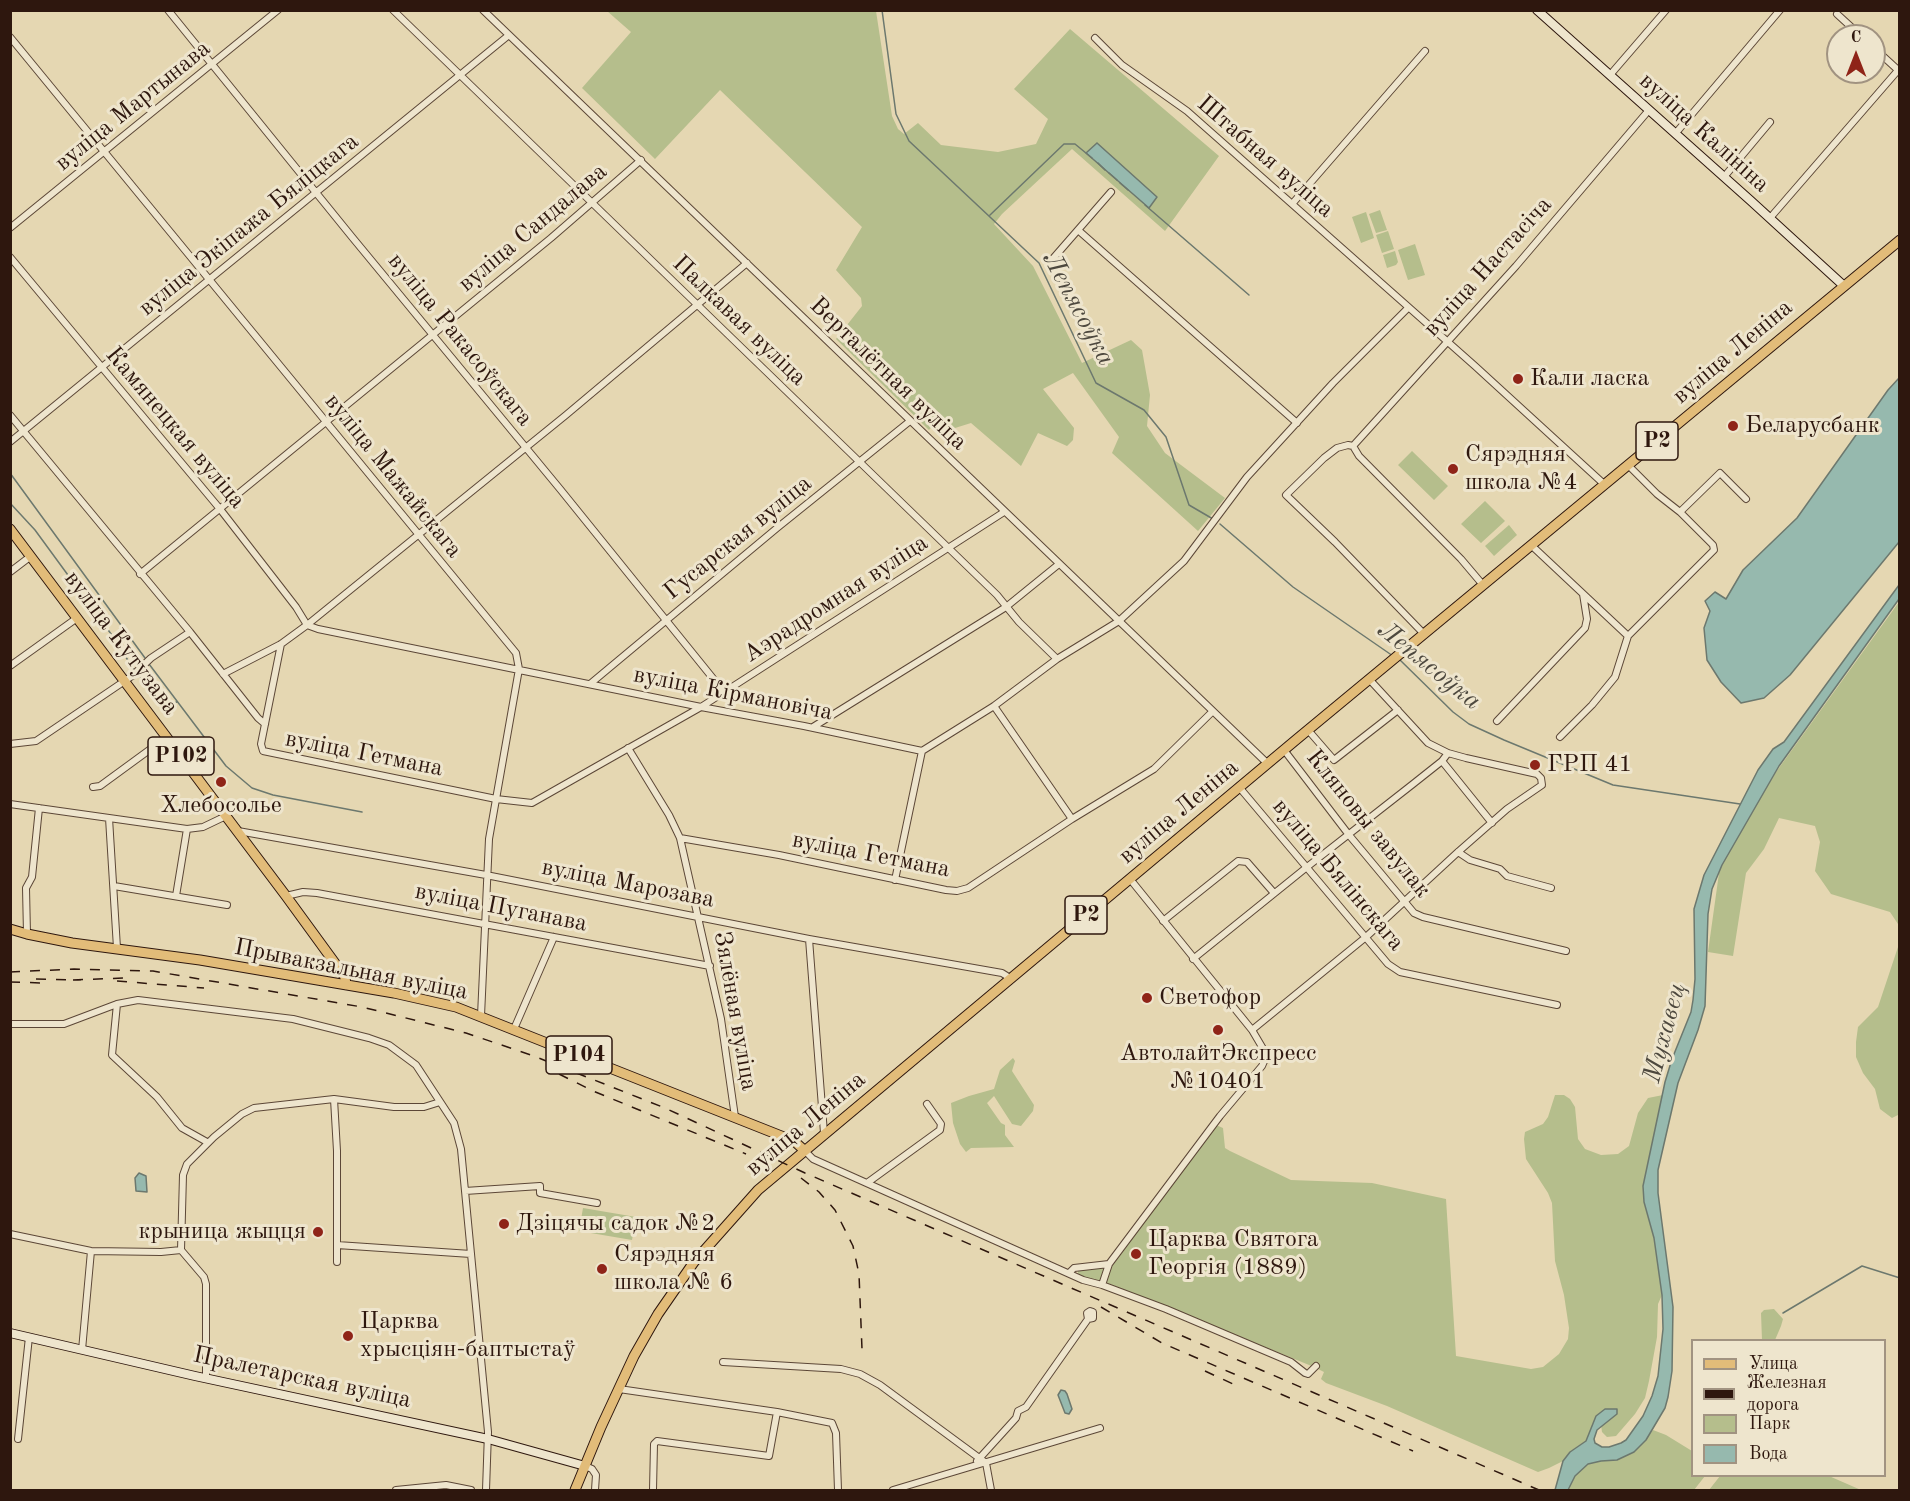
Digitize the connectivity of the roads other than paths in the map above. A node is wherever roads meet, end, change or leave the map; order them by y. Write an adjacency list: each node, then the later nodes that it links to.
1 (168, 10): 15 (street, вуліца Ракасоўскага)
2 (278, 10): 15 (street, вуліца Мартынава)
3 (393, 10): 17 (street, Палкавая вуліца)
4 (483, 10): 10 (street, Верталётная вуліца)
5 (1538, 10): 18 (main road, вуліца Калініна)
6 (1666, 10): 18 (street)
7 (1780, 10): 21 (street)
8 (1837, 14): 9 (street)
9 (1848, 24)
10 (509, 35): 17 (street, вуліца Экіпажа Бяліцкага); 23 (street, Верталётная вуліца)
11 (10, 37): 22 (street, вуліца Мажайскага)
12 (1095, 38): 28 (street, Штабная вуліца)
13 (1425, 51): 28 (street)
14 (1886, 58): 16 (street)
15 (212, 65): 22 (street, вуліца Мартынава); 25 (street, вуліца Ракасоўскага)
16 (1899, 69): 29 (street)
17 (460, 75): 25 (street, вуліца Экіпажа Бяліцкага); 27 (street, Палкавая вуліца)
18 (1610, 75): 19 (main road, вуліца Калініна)
19 (1649, 110): 21 (main road, вуліца Калініна); 44 (street, вуліца Настасіча)
20 (1770, 122): 24 (street)
21 (1675, 134): 24 (main road, вуліца Калініна)
22 (105, 151): 30 (street, вуліца Мартынава); 38 (street, вуліца Мажайскага)
23 (641, 160): 27 (street, вуліца Сандалава); 35 (street, Верталётная вуліца)
24 (1724, 177): 29 (main road, вуліца Калініна)
25 (316, 192): 38 (street, вуліца Экіпажа Бяліцкага); 43 (street, вуліца Ракасоўскага)
26 (1111, 192): 31 (street)
27 (593, 202): 41 (street, Палкавая вуліца); 43 (street, вуліца Сандалава)
28 (1292, 204): 42 (street, Штабная вуліца)
29 (1770, 218): 36 (main road, вуліца Калініна)
30 (10, 228)
31 (1078, 230): 34 (street); 49 (street)
32 (1899, 240): 37 (main road, вуліца Леніна / Р2)
33 (10, 257): 45 (street, Камянецкая вуліца)
34 (1050, 262)
35 (747, 263): 41 (street); 47 (street, Верталётная вуліца)
36 (1830, 272): 37 (main road); 39 (main road, вуліца Калініна); 40 (main road)
37 (1858, 274): 39 (main road, вуліца Леніна / Р2)
38 (209, 279): 45 (street, вуліца Экіпажа Бяліцкага); 48 (street, вуліца Мажайскага)
39 (1844, 286): 40 (main road, вуліца Леніна / Р2)
40 (1831, 296): 55 (main road, вуліца Леніна / Р2)
41 (698, 305): 53 (street); 54 (street, Палкавая вуліца)
42 (1408, 308): 44 (street, Штабная вуліца); 49 (street)
43 (433, 335): 48 (street, вуліца Сандалава); 53 (street, вуліца Ракасоўскага)
44 (1446, 341): 52 (street, вуліца Настасіча); 56 (street, Штабная вуліца)
45 (102, 368): 50 (street, вуліца Экіпажа Бяліцкага); 58 (street, Камянецкая вуліца)
46 (10, 415): 50 (street)
47 (910, 421): 54 (street, Гусарская вуліца); 59 (street, Верталётная вуліца)
48 (327, 423): 58 (street, вуліца Сандалава); 62 (street, вуліца Мажайскага)
49 (1297, 423): 74 (street)
50 (24, 431): 51 (street, вуліца Экіпажа Бяліцкага); 68 (street)
51 (10, 442)
52 (1353, 446): 69 (street); 77 (street)
53 (525, 448): 62 (street); 73 (street, вуліца Ракасоўскага)
54 (859, 463): 64 (street, Палкавая вуліца); 73 (street, Гусарская вуліца)
55 (1628, 465): 56 (main road, вуліца Леніна / Р2); 60 (street)
56 (1605, 485): 63 (main road, вуліца Леніна / Р2)
57 (1746, 499): 60 (street)
58 (220, 510): 68 (street, вуліца Сандалава); 75 (street, Камянецкая вуліца)
59 (1004, 512): 64 (street, Аэрадромная вуліца); 66 (street, Верталётная вуліца)
60 (1680, 512): 78 (street)
61 (10, 529): 65 (main road, вуліца Кутузава / Р102)
62 (417, 535): 75 (street); 82 (street, вуліца Мажайскага)
63 (1531, 545): 69 (main road, вуліца Леніна / Р2); 70 (street)
64 (948, 548): 71 (street, Палкавая вуліца); 87 (street, Аэрадромная вуліца)
65 (31, 556): 67 (street); 72 (main road, вуліца Кутузава / Р102)
66 (1059, 564): 71 (street); 74 (street, Верталётная вуліца)
67 (10, 572)
68 (140, 574): 76 (street)
69 (1483, 585): 77 (main road, вуліца Леніна / Р2)
70 (1583, 594): 78 (street); 92 (street)
71 (1006, 607): 80 (street, Палкавая вуліца); 94 (street)
72 (77, 618): 81 (street); 85 (main road, вуліца Кутузава / Р102)
73 (666, 621): 86 (street, Гусарская вуліца); 87 (street, вуліца Ракасоўскага)
74 (1119, 621): 80 (street); 91 (street, Верталётная вуліца)
75 (307, 625): 79 (street); 82 (street, вуліца Кірмановіча)
76 (190, 632): 83 (street); 85 (street)
77 (1424, 634): 84 (main road, вуліца Леніна / Р2)
78 (1628, 636): 97 (street)
79 (281, 644): 83 (street); 93 (street, вуліца Гетмана)
80 (1057, 659): 88 (street)
81 (10, 666)
82 (519, 669): 86 (street, вуліца Кірмановіча); 107 (street)
83 (223, 674): 93 (street)
84 (1369, 679): 90 (street); 95 (main road, вуліца Леніна / Р2)
85 (124, 680): 96 (main road, вуліца Кутузава / Р102); 98 (street)
86 (590, 684): 89 (street, вуліца Кірмановіча)
87 (724, 692): 89 (street, Аэрадромная вуліца)
88 (994, 706): 101 (street); 112 (street)
89 (701, 707): 94 (street, вуліца Кірмановіча); 99 (street, Аэрадромная вуліца)
90 (1398, 710): 95 (street); 102 (street)
91 (1213, 711): 104 (street, Верталётная вуліца); 112 (street, вуліца Гетмана)
92 (1497, 721)
93 (265, 724): 107 (street, вуліца Гетмана)
94 (813, 728): 101 (street, вуліца Кірмановіча)
95 (1308, 730): 100 (main road, вуліца Леніна / Р2)
96 (167, 737): 105 (street); 110 (main road, вуліца Кутузава / Р102)
97 (1560, 737)
98 (10, 744)
99 (628, 748): 107 (street, Аэрадромная вуліца); 117 (street, Зялёная вуліца)
100 (1284, 750): 104 (main road, вуліца Леніна / Р2); 116 (street, Кляновы завулак)
101 (922, 751): 122 (street)
102 (1448, 753): 103 (street); 113 (street)
103 (1442, 760): 113 (street); 116 (street)
104 (1268, 764): 106 (main road, вуліца Леніна / Р2)
105 (93, 787)
106 (1239, 787): 119 (street, вуліца Бялінскага); 121 (main road, вуліца Леніна / Р2)
107 (496, 799): 120 (street)
108 (10, 804): 109 (street)
109 (39, 808): 111 (street); 134 (street)
110 (226, 816): 114 (street); 115 (main road, вуліца Кутузава / Р102)
111 (109, 818): 114 (street); 123 (street)
112 (1072, 819): 122 (street, вуліца Гетмана)
113 (1492, 823): 118 (street)
114 (187, 829): 126 (street)
115 (238, 831): 120 (street, вуліца Марозава); 127 (main road, вуліца Кутузава / Р102)
116 (1349, 835): 119 (street); 128 (street, Кляновы завулак)
117 (680, 838): 122 (street, вуліца Гетмана); 130 (street, Зялёная вуліца)
118 (1458, 852): 124 (street); 128 (street)
119 (1306, 867): 125 (street); 136 (street, вуліца Бялінскага)
120 (486, 875): 130 (street, вуліца Марозава); 132 (street)
121 (1130, 879): 131 (street); 142 (main road, вуліца Леніна / Р2)
122 (895, 880)
123 (114, 886): 126 (street); 138 (street)
124 (1551, 888)
125 (1274, 893): 131 (street); 140 (street)
126 (176, 896): 129 (street)
127 (286, 896): 132 (street, вуліца Пуганава); 143 (main road, вуліца Кутузава / Р102)
128 (1405, 903): 136 (street); 139 (street, Кляновы завулак)
129 (226, 904)
130 (699, 916): 137 (street, вуліца Марозава); 141 (street, Зялёная вуліца)
131 (1163, 921): 140 (street)
132 (485, 923): 135 (street, вуліца Пуганава); 146 (street)
133 (10, 929): 134 (main road, Прывакзальная вуліца / Р104)
134 (27, 934): 138 (main road, Прывакзальная вуліца / Р104)
135 (554, 937): 141 (street, вуліца Пуганава); 148 (street)
136 (1366, 937): 145 (street, вуліца Бялінскага); 149 (street)
137 (809, 939): 142 (street, вуліца Марозава); 154 (street)
138 (117, 948): 143 (main road, Прывакзальная вуліца / Р104)
139 (1566, 951)
140 (1193, 959): 149 (street)
141 (710, 966): 153 (street, Зялёная вуліца)
142 (1010, 978): 154 (main road, вуліца Леніна / Р2)
143 (346, 985): 146 (main road, Прывакзальная вуліца / Р104)
144 (117, 1004): 147 (street); 151 (street); 155 (street)
145 (1557, 1005)
146 (481, 1016): 148 (main road, Прывакзальная вуліца / Р104)
147 (10, 1024)
148 (514, 1029): 153 (main road, Прывакзальная вуліца / Р104)
149 (1252, 1030): 166 (street)
150 (334, 1099): 151 (street); 155 (street); 161 (street)
151 (440, 1102): 158 (street)
152 (927, 1104): 157 (street)
153 (735, 1117): 156 (main road, Прывакзальная вуліца / Р104)
154 (824, 1133): 156 (main road, вуліца Леніна / Р2)
155 (207, 1142): 162 (street)
156 (804, 1150): 157 (street); 176 (main road, вуліца Леніна / Р2)
157 (867, 1183): 167 (street)
158 (465, 1191): 159 (street); 164 (street)
159 (597, 1203)
160 (10, 1234): 163 (street)
161 (337, 1245): 164 (street); 165 (street)
162 (181, 1250): 163 (street); 175 (street)
163 (91, 1251): 172 (street)
164 (471, 1254): 180 (street)
165 (337, 1262)
166 (1109, 1264): 167 (street); 168 (street)
167 (1070, 1273): 168 (street)
168 (1102, 1285): 174 (street)
169 (1088, 1319): 181 (street)
170 (10, 1333): 171 (main road, Пралетарская вуліца)
171 (29, 1337): 172 (main road, Пралетарская вуліца); 179 (street)
172 (82, 1350): 175 (main road, Пралетарская вуліца)
173 (723, 1362): 181 (street)
174 (1316, 1366)
175 (206, 1378): 180 (main road, Пралетарская вуліца)
176 (618, 1389): 177 (street); 182 (main road, вуліца Леніна / Р2)
177 (777, 1412): 188 (street); 189 (street)
178 (1100, 1428): 181 (street)
179 (18, 1439)
180 (488, 1439): 182 (main road, Пралетарская вуліца); 183 (street)
181 (983, 1461): 190 (street); 191 (street)
182 (585, 1466): 186 (main road, вуліца Леніна / Р2); 187 (street)
183 (486, 1490)
184 (396, 1491): 185 (street)
185 (471, 1491)
186 (575, 1491)
187 (595, 1491)
188 (653, 1491)
189 (838, 1491)
190 (893, 1491)
191 (991, 1491)

